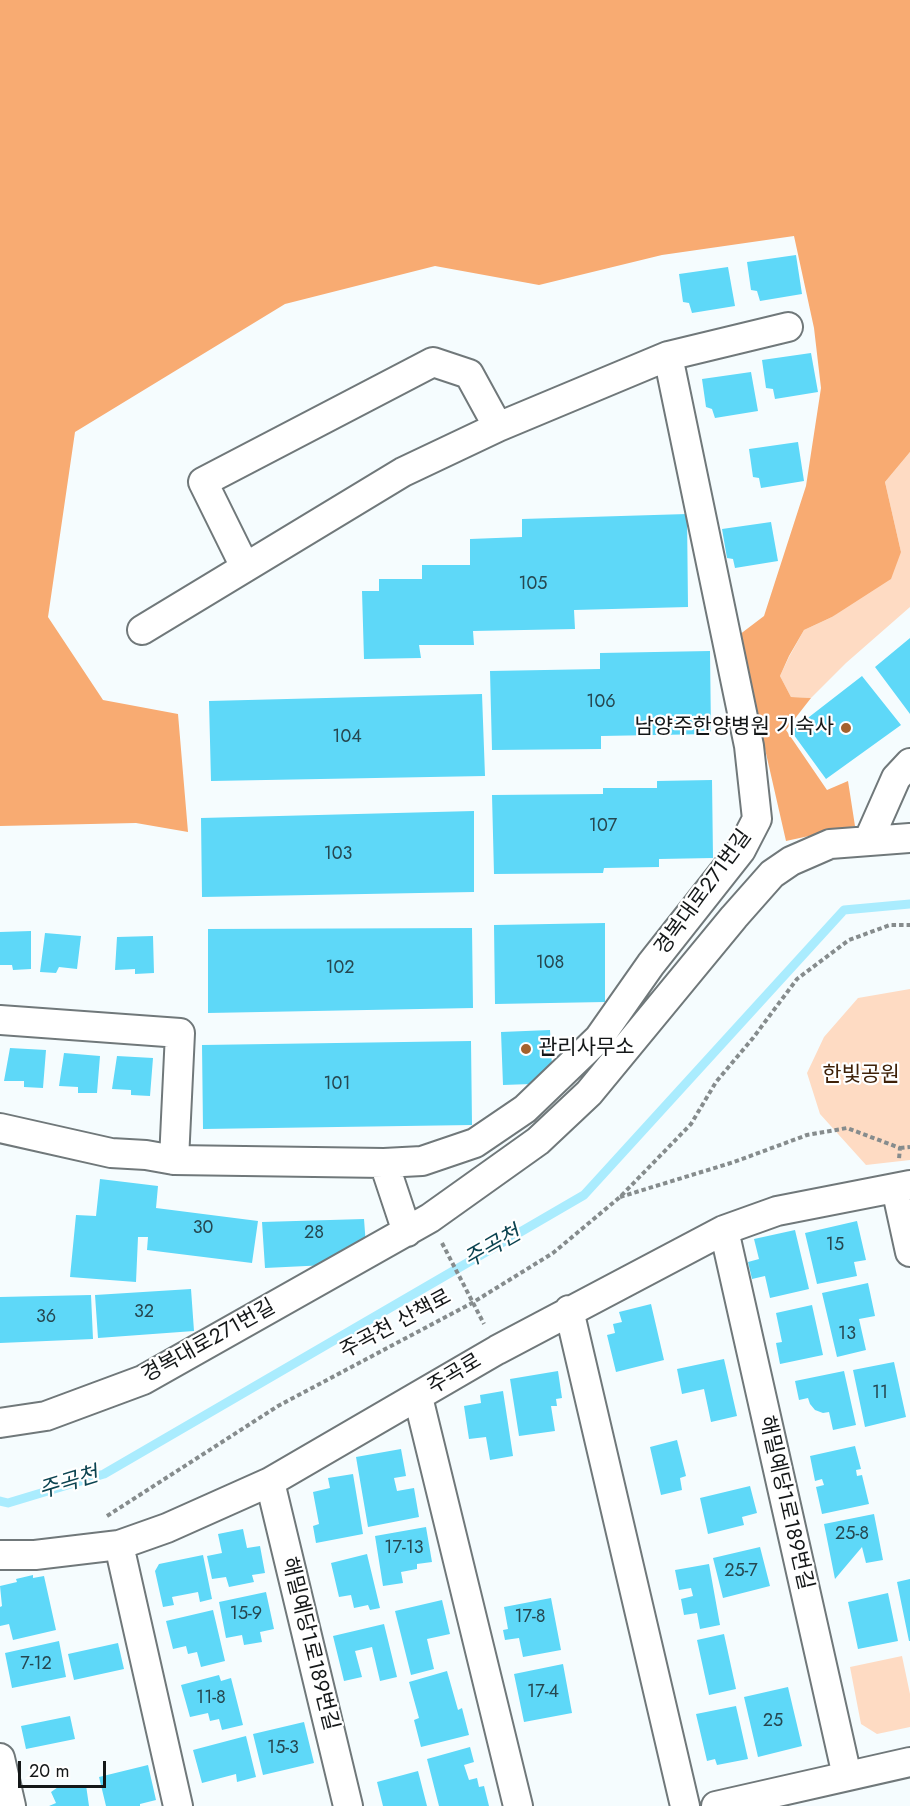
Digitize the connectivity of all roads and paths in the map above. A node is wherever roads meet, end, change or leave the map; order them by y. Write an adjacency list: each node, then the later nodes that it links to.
1 (788, 327): 2 (street)
2 (668, 356): 3 (street); 15 (street, 경복대로271번길)
3 (498, 427): 4 (street); 4 (street)
4 (245, 567): 5 (street)
5 (142, 630)
6 (910, 763): 8 (street)
7 (910, 838): 8 (street, 경복대로271번길)
8 (869, 839): 18 (street, 경복대로271번길)
9 (910, 925): 17 (path, 주곡천 산책로)
10 (0, 1020): 14 (street)
11 (0, 1128): 14 (street, 경복대로271번길)
12 (910, 1147): 13 (path)
13 (900, 1148): 16 (path); 17 (path)
14 (174, 1160): 15 (street, 경복대로271번길)
15 (384, 1162): 18 (street)
16 (903, 1187): 19 (street, 주곡로); 20 (street)
17 (620, 1197): 21 (path, 주곡천 산책로)
18 (419, 1225): 21 (path); 24 (street, 경복대로271번길)
19 (724, 1230): 22 (street, 주곡로); 31 (street, 해밀예당1로189번길)
20 (910, 1252)
21 (472, 1303): 26 (path, 주곡천 산책로)
22 (569, 1311): 23 (street, 주곡로); 36 (street)
23 (418, 1397): 25 (street, 주곡로); 35 (street)
24 (0, 1423)
25 (270, 1482): 27 (street, 주곡로); 34 (street, 해밀예당1로189번길)
26 (98, 1518)
27 (119, 1545): 28 (street, 주곡로); 33 (street)
28 (0, 1555)
29 (0, 1758): 32 (street)
30 (910, 1762): 31 (street)
31 (847, 1776): 37 (street)
32 (11, 1806)
33 (178, 1806)
34 (348, 1806)
35 (518, 1806)
36 (685, 1806)
37 (716, 1806)

